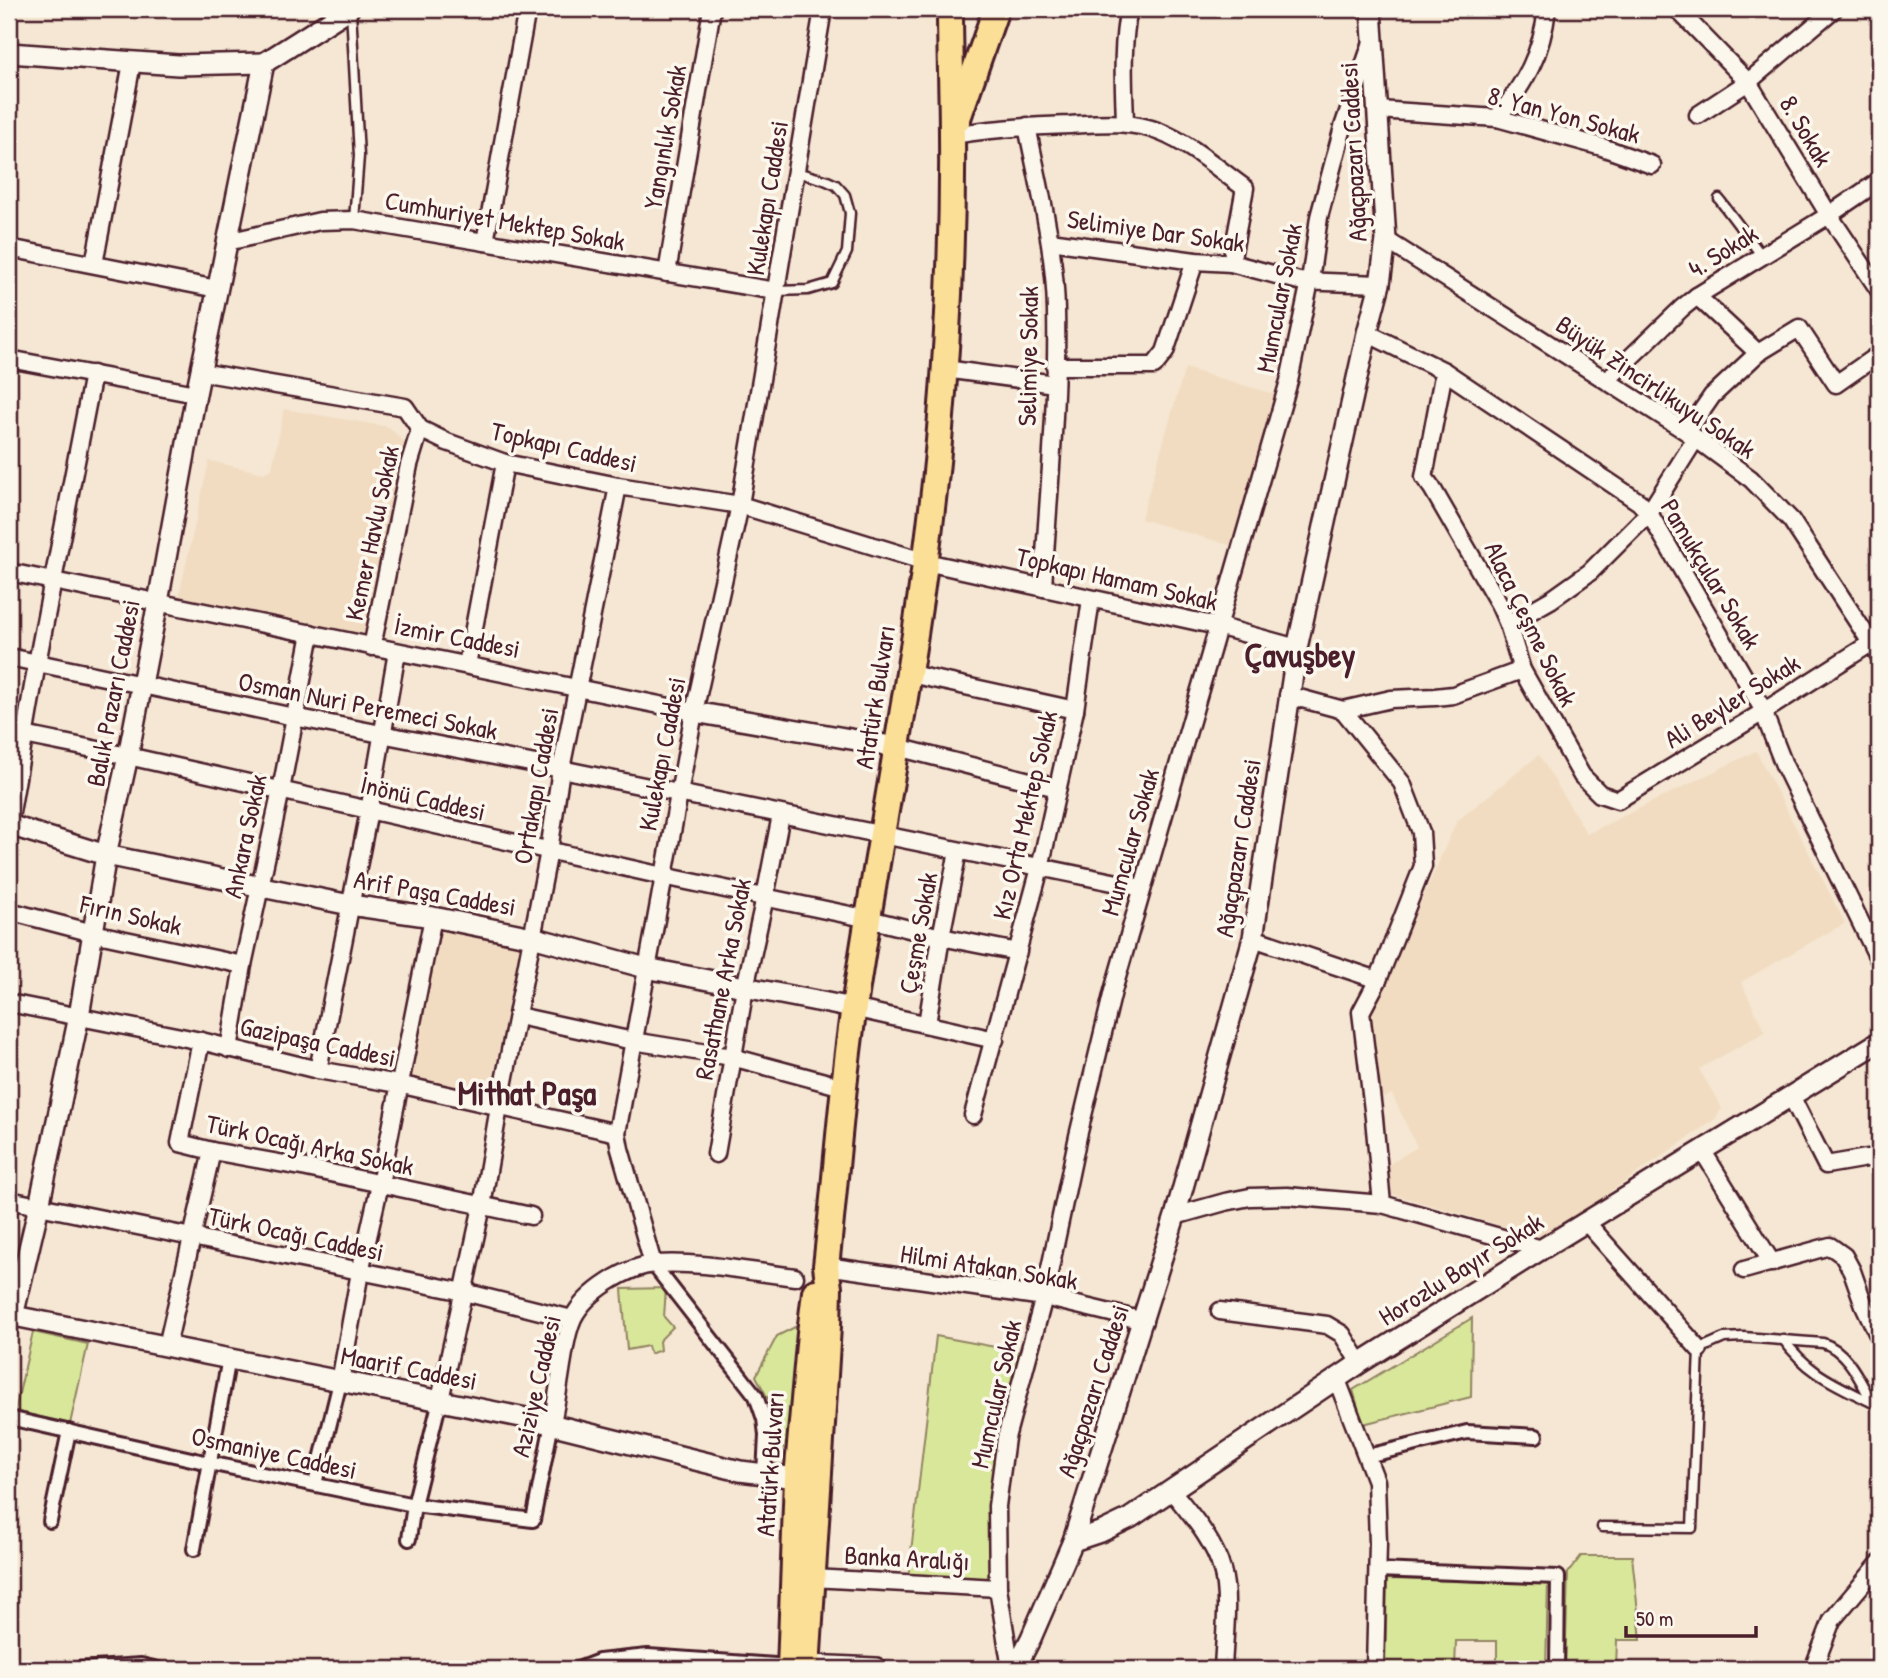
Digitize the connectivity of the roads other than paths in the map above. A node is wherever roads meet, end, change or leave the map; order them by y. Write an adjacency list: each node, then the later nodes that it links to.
1 (350, 9): 15 (street); 28 (lane)
2 (527, 9): 32 (street)
3 (712, 9): 38 (street, Yangınlık Sokak)
4 (823, 9): 24 (street, Kulekapı Caddesi)
5 (950, 9): 22 (main road, Atatürk Bulvarı)
6 (996, 9): 22 (main road, Atatürk Bulvarı)
7 (1129, 9): 20 (street)
8 (1371, 9): 12 (street, Ağaçpazarı Caddesi)
9 (1547, 9): 19 (street)
10 (1677, 9): 16 (street, 8. Sokak)
11 (1834, 9): 16 (street)
12 (1374, 38): 17 (street, Ağaçpazarı Caddesi); 39 (street, Mumcular Sokak)
13 (9, 53): 14 (street)
14 (132, 63): 15 (street); 37 (street)
15 (264, 63): 31 (street, Balık Pazarı Caddesi)
16 (1748, 82): 18 (street); 27 (street, 8. Sokak)
17 (1378, 110): 19 (street, 8. Yan Yon Sokak); 29 (street, Ağaçpazarı Caddesi)
18 (1698, 115)
19 (1497, 118): 23 (street, 8. Yan Yon Sokak)
20 (1125, 123): 21 (street); 36 (street)
21 (1027, 126): 22 (street); 30 (street, Selimiye Sokak)
22 (952, 135): 50 (main road, Atatürk Bulvarı)
23 (1653, 165)
24 (796, 172): 43 (street, Kulekapı Caddesi); 43 (lane)
25 (1879, 181): 27 (street, 4. Sokak)
26 (1720, 199): 34 (lane)
27 (1829, 215): 34 (street, 4. Sokak); 42 (street, 8. Sokak)
28 (354, 220): 31 (street, Cumhuriyet Mektep Sokak); 32 (street, Cumhuriyet Mektep Sokak)
29 (1386, 240): 40 (street, Ağaçpazarı Caddesi); 54 (street, Büyük Zincirlikuyu Sokak)
30 (1050, 241): 35 (street, Selimiye Dar Sokak); 49 (street, Selimiye Sokak)
31 (227, 242): 41 (street, Balık Pazarı Caddesi)
32 (485, 242): 38 (street, Cumhuriyet Mektep Sokak)
33 (10, 253): 37 (street)
34 (1762, 256): 44 (street, 4. Sokak)
35 (1195, 261): 36 (street, Selimiye Dar Sokak); 49 (street)
36 (1231, 263): 39 (street, Selimiye Dar Sokak)
37 (94, 264): 41 (street)
38 (667, 273): 43 (street, Cumhuriyet Mektep Sokak)
39 (1310, 281): 40 (street, Selimiye Dar Sokak); 70 (street, Mumcular Sokak)
40 (1380, 284): 45 (street, Ağaçpazarı Caddesi)
41 (216, 289): 52 (street, Balık Pazarı Caddesi)
42 (1879, 290)
43 (776, 291): 61 (street, Kulekapı Caddesi)
44 (1698, 296): 46 (street); 54 (street, 4. Sokak)
45 (1367, 333): 51 (street, Pamukçular Sokak); 73 (street, Ağaçpazarı Caddesi)
46 (1758, 353): 47 (street); 58 (street)
47 (1879, 354)
48 (9, 359): 53 (street)
49 (1055, 366): 55 (street, Selimiye Sokak)
50 (944, 369): 55 (street); 63 (main road, Atatürk Bulvarı)
51 (1444, 371): 62 (street, Pamukçular Sokak); 69 (street, Alaca Çeşme Sokak)
52 (200, 372): 56 (street, Balık Pazarı Caddesi); 57 (street, Topkapı Caddesi)
53 (93, 374): 56 (street); 65 (street)
54 (1607, 380): 58 (street, Büyük Zincirlikuyu Sokak)
55 (1055, 384): 66 (street, Selimiye Sokak)
56 (196, 394): 68 (street, Balık Pazarı Caddesi)
57 (420, 429): 59 (street, Topkapı Caddesi); 72 (street, Kemer Havlu Sokak)
58 (1692, 435): 62 (street); 74 (street, Büyük Zincirlikuyu Sokak)
59 (505, 463): 60 (street, Topkapı Caddesi); 78 (street)
60 (618, 486): 61 (street, Topkapı Caddesi); 82 (street, Ortakapı Caddesi)
61 (740, 505): 63 (street, Topkapı Caddesi); 86 (street, Kulekapı Caddesi)
62 (1649, 513): 69 (street); 87 (street, Pamukçular Sokak)
63 (926, 562): 66 (street, Topkapı Hamam Sokak); 80 (main road, Atatürk Bulvarı)
64 (9, 572): 65 (street, İzmir Caddesi)
65 (54, 581): 68 (street, İzmir Caddesi); 77 (street)
66 (1043, 588): 67 (street, Topkapı Hamam Sokak)
67 (1091, 599): 70 (street, Topkapı Hamam Sokak); 84 (street, Kız Orta Mektep Sokak)
68 (158, 602): 71 (street, İzmir Caddesi); 81 (street, Balık Pazarı Caddesi)
69 (1508, 624): 79 (street, Alaca Çeşme Sokak)
70 (1217, 626): 73 (street, Topkapı Hamam Sokak); 108 (street, Mumcular Sokak)
71 (312, 633): 72 (street, İzmir Caddesi); 88 (street, Ankara Sokak)
72 (372, 647): 75 (street, İzmir Caddesi)
73 (1297, 648): 83 (street, Ağaçpazarı Caddesi)
74 (1875, 649): 87 (street, Ali Beyler Sokak)
75 (397, 652): 78 (street, İzmir Caddesi); 90 (street)
76 (9, 657): 77 (street, Osman Nuri Peremeci Sokak)
77 (37, 663): 81 (street, Osman Nuri Peremeci Sokak); 89 (street)
78 (467, 665): 82 (street, İzmir Caddesi)
79 (1522, 670): 85 (street); 97 (street, Alaca Çeşme Sokak)
80 (909, 673): 84 (street); 91 (main road, Atatürk Bulvarı)
81 (142, 684): 88 (street, Osman Nuri Peremeci Sokak); 92 (street, Balık Pazarı Caddesi)
82 (579, 688): 86 (street, İzmir Caddesi); 93 (street, Ortakapı Caddesi)
83 (1288, 695): 85 (street); 117 (street, Ağaçpazarı Caddesi)
84 (1075, 710): 94 (street, Kız Orta Mektep Sokak)
85 (1343, 710): 122 (street)
86 (694, 712): 91 (street, İzmir Caddesi); 96 (street, Kulekapı Caddesi)
87 (1763, 712): 97 (street, Ali Beyler Sokak); 119 (street, Pamukçular Sokak)
88 (294, 717): 90 (street, Osman Nuri Peremeci Sokak); 95 (street, Ankara Sokak)
89 (17, 733): 92 (street, İnönü Caddesi); 100 (street)
90 (383, 734): 93 (street, Osman Nuri Peremeci Sokak); 98 (street)
91 (897, 747): 94 (street); 101 (main road, Atatürk Bulvarı)
92 (128, 756): 95 (street, İnönü Caddesi); 104 (street, Balık Pazarı Caddesi)
93 (561, 769): 96 (street, Osman Nuri Peremeci Sokak); 102 (street, Ortakapı Caddesi)
94 (1057, 788): 105 (street, Kız Orta Mektep Sokak)
95 (281, 790): 98 (street, İnönü Caddesi); 107 (street, Ankara Sokak)
96 (678, 794): 99 (street, Osman Nuri Peremeci Sokak); 106 (street, Kulekapı Caddesi)
97 (1618, 800)
98 (369, 811): 102 (street, İnönü Caddesi); 110 (street)
99 (781, 815): 101 (street, Osman Nuri Peremeci Sokak); 109 (street, Rasathane Arka Sokak)
100 (9, 825): 104 (street, Arif Paşa Caddesi)
101 (882, 835): 103 (street, Osman Nuri Peremeci Sokak); 113 (main road, Atatürk Bulvarı)
102 (550, 851): 106 (street, İnönü Caddesi); 115 (street, Ortakapı Caddesi)
103 (958, 851): 105 (street, Osman Nuri Peremeci Sokak); 116 (street, Çeşme Sokak)
104 (106, 855): 107 (street, Arif Paşa Caddesi); 114 (street, Balık Pazarı Caddesi)
105 (1040, 868): 108 (street, Osman Nuri Peremeci Sokak); 118 (street, Kız Orta Mektep Sokak)
106 (663, 876): 109 (street, İnönü Caddesi); 121 (street, Kulekapı Caddesi)
107 (259, 888): 110 (street, Arif Paşa Caddesi); 120 (street, Ankara Sokak)
108 (1142, 888): 163 (street, Mumcular Sokak)
109 (765, 897): 113 (street, İnönü Caddesi); 123 (street, Rasathane Arka Sokak)
110 (350, 905): 112 (street, Arif Paşa Caddesi); 135 (street)
111 (9, 911): 114 (street, Fırın Sokak)
112 (433, 918): 115 (street, Arif Paşa Caddesi); 136 (street)
113 (869, 919): 116 (street, İnönü Caddesi); 125 (main road, Atatürk Bulvarı)
114 (93, 933): 120 (street, Fırın Sokak); 126 (street, Balık Pazarı Caddesi)
115 (532, 937): 121 (street, Arif Paşa Caddesi); 127 (street, Ortakapı Caddesi)
116 (941, 937): 118 (street, İnönü Caddesi); 128 (street, Çeşme Sokak)
117 (1253, 938): 122 (street); 152 (street, Ağaçpazarı Caddesi)
118 (1018, 952): 129 (street, Kız Orta Mektep Sokak)
119 (1879, 960)
120 (243, 965): 133 (street, Ankara Sokak)
121 (646, 968): 123 (street, Arif Paşa Caddesi); 131 (street, Kulekapı Caddesi)
122 (1378, 980): 148 (street)
123 (745, 988): 125 (street, Arif Paşa Caddesi); 134 (street, Rasathane Arka Sokak)
124 (9, 1003): 126 (street, Gazipaşa Caddesi)
125 (853, 1008): 128 (street); 137 (main road, Atatürk Bulvarı)
126 (79, 1016): 130 (street, Gazipaşa Caddesi); 149 (street, Balık Pazarı Caddesi)
127 (518, 1016): 131 (street); 139 (street, Ortakapı Caddesi)
128 (927, 1024): 129 (street)
129 (995, 1040): 140 (street, Kız Orta Mektep Sokak)
130 (201, 1041): 133 (street, Gazipaşa Caddesi); 143 (street, Türk Ocağı Arka Sokak)
131 (633, 1041): 134 (street); 141 (street, Kulekapı Caddesi)
132 (1879, 1042): 138 (street, Horozlu Bayır Sokak)
133 (229, 1049): 135 (street, Gazipaşa Caddesi)
134 (732, 1057): 137 (street); 144 (street, Rasathane Arka Sokak)
135 (318, 1070): 136 (street, Gazipaşa Caddesi)
136 (398, 1084): 139 (street, Gazipaşa Caddesi); 146 (street)
137 (844, 1087): 158 (main road, Atatürk Bulvarı)
138 (1791, 1096): 142 (street, Horozlu Bayır Sokak); 145 (street)
139 (499, 1107): 141 (street, Gazipaşa Caddesi); 150 (street, Ortakapı Caddesi)
140 (973, 1115)
141 (617, 1133): 157 (street, Kulekapı Caddesi)
142 (1702, 1150): 153 (street, Horozlu Bayır Sokak); 156 (street)
143 (212, 1151): 146 (street, Türk Ocağı Arka Sokak); 154 (street)
144 (716, 1153)
145 (1867, 1158)
146 (380, 1184): 150 (street, Türk Ocağı Arka Sokak); 160 (street)
147 (9, 1200): 149 (street, Türk Ocağı Caddesi)
148 (1382, 1204): 152 (street); 155 (street)
149 (39, 1206): 154 (street, Türk Ocağı Caddesi); 166 (street, Balık Pazarı Caddesi)
150 (482, 1206): 151 (street, Türk Ocağı Arka Sokak); 162 (street, Ortakapı Caddesi)
151 (531, 1216)
152 (1175, 1216): 167 (street, Ağaçpazarı Caddesi)
153 (1586, 1222): 155 (street, Horozlu Bayır Sokak); 171 (street)
154 (192, 1238): 160 (street, Türk Ocağı Caddesi); 170 (street)
155 (1542, 1249): 173 (street, Horozlu Bayır Sokak)
156 (1772, 1263): 159 (street); 168 (street)
157 (653, 1264): 161 (street); 165 (street, Aziziye Caddesi); 183 (street, Kulekapı Caddesi)
158 (826, 1266): 163 (street, Hilmi Atakan Sokak); 184 (main road, Atatürk Bulvarı)
159 (1744, 1270)
160 (360, 1272): 162 (street, Türk Ocağı Caddesi); 175 (street)
161 (795, 1277)
162 (464, 1292): 165 (street, Türk Ocağı Caddesi); 176 (street, Ortakapı Caddesi)
163 (1044, 1297): 167 (street, Hilmi Atakan Sokak); 197 (street, Mumcular Sokak)
164 (1220, 1311): 173 (street)
165 (572, 1320): 178 (street, Aziziye Caddesi)
166 (10, 1321): 170 (street, Maarif Caddesi)
167 (1144, 1321): 192 (street, Ağaçpazarı Caddesi)
168 (1879, 1337)
169 (1783, 1339): 169 (lane); 171 (lane)
170 (167, 1346): 172 (street, Maarif Caddesi)
171 (1699, 1349): 190 (lane)
172 (229, 1358): 175 (street, Maarif Caddesi); 182 (street)
173 (1360, 1363): 174 (street, Horozlu Bayır Sokak)
174 (1337, 1380): 181 (street); 186 (street, Horozlu Bayır Sokak)
175 (340, 1381): 176 (street, Maarif Caddesi); 185 (street)
176 (440, 1400): 178 (street, Maarif Caddesi); 187 (street, Ortakapı Caddesi)
177 (9, 1418): 179 (street, Osmaniye Caddesi)
178 (552, 1423): 183 (street, Maarif Caddesi); 188 (street, Aziziye Caddesi)
179 (69, 1431): 182 (street, Osmaniye Caddesi); 189 (street)
180 (1536, 1436): 181 (street)
181 (1367, 1456): 195 (street)
182 (209, 1463): 185 (street, Osmaniye Caddesi); 193 (street)
183 (764, 1474): 184 (street, Maarif Caddesi)
184 (808, 1479): 196 (main road, Atatürk Bulvarı); 199 (main road, Atatürk Bulvarı)
185 (315, 1484): 187 (street, Osmaniye Caddesi)
186 (1172, 1491): 192 (street, Horozlu Bayır Sokak); 205 (street)
187 (414, 1505): 188 (street, Osmaniye Caddesi); 191 (street, Ortakapı Caddesi)
188 (533, 1520)
189 (50, 1521)
190 (1602, 1527)
191 (409, 1539)
192 (1073, 1541): 204 (street, Ağaçpazarı Caddesi)
193 (194, 1549)
194 (1879, 1564): 208 (street)
195 (1377, 1570): 206 (street); 207 (street)
196 (812, 1578): 197 (street, Banka Aralığı); 199 (main road, Atatürk Bulvarı)
197 (998, 1588): 204 (street, Mumcular Sokak)
198 (717, 1665): 199 (street); 202 (street)
199 (799, 1668): 203 (main road)
200 (79, 1669): 201 (street)
201 (158, 1669)
202 (578, 1669)
203 (876, 1669)
204 (1013, 1669)
205 (1223, 1669)
206 (1375, 1669)
207 (1556, 1669)
208 (1813, 1669)

